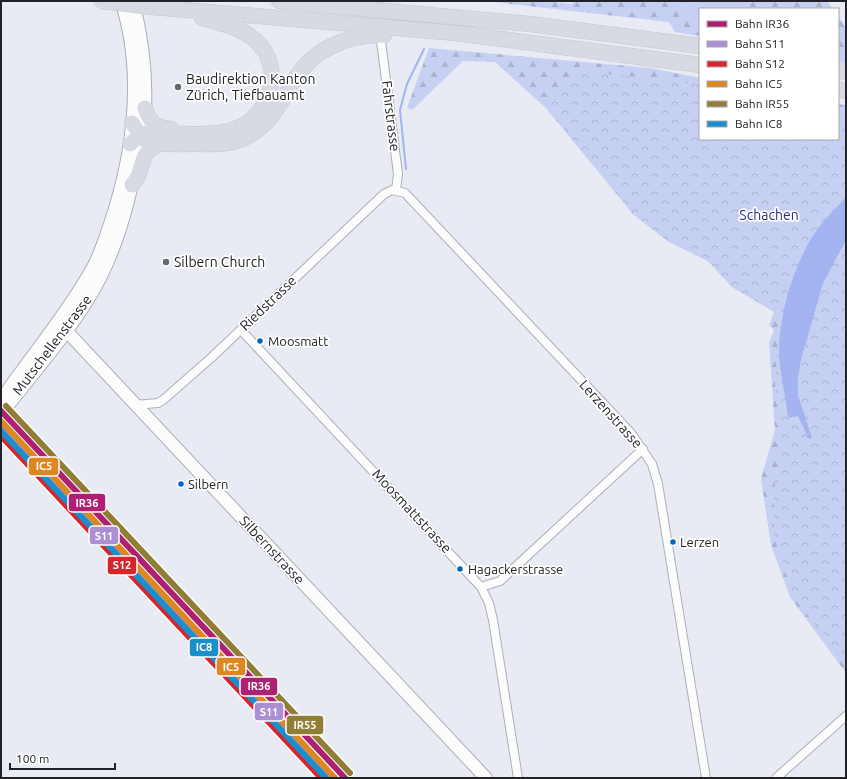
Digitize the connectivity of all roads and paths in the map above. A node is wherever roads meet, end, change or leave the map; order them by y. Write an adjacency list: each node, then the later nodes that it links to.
1 (96, 1): 5 (highway)
2 (120, 1): 13 (main road, Mutschellenstrasse)
3 (133, 1): 11 (main road, Mutschellenstrasse)
4 (279, 1): 9 (highway)
5 (101, 2): 6 (highway, bridge)
6 (172, 9): 8 (highway); 12 (highway)
7 (381, 41): 16 (street, Fahrstrasse)
8 (510, 41): 10 (highway); 14 (highway)
9 (699, 46)
10 (699, 65)
11 (145, 108): 12 (highway); 13 (main road, Mutschellenstrasse)
12 (197, 133): 13 (highway)
13 (137, 135): 14 (highway); 15 (main road, Mutschellenstrasse); 17 (main road, Mutschellenstrasse)
14 (160, 143): 15 (highway)
15 (132, 185): 19 (main road, Mutschellenstrasse)
16 (396, 190): 18 (street, Riedstrasse); 24 (street, Lerzenstrasse)
17 (58, 322): 19 (main road, Silbernstrasse); 22 (main road, Mutschellenstrasse)
18 (241, 330): 23 (street, Riedstrasse); 25 (street, Moosmattstrasse)
19 (66, 331): 20 (main road, Silbernstrasse); 21 (main road, Mutschellenstrasse)
20 (85, 352): 21 (main road); 23 (main road, Silbernstrasse)
21 (44, 361): 22 (main road, Mutschellenstrasse)
22 (3, 404)
23 (135, 405): 27 (main road, Silbernstrasse)
24 (643, 449): 25 (street); 29 (street, Lerzenstrasse)
25 (481, 587): 28 (street, Moosmattstrasse)
26 (846, 716): 30 (street)
27 (486, 778)
28 (518, 778)
29 (706, 778)
30 (776, 778)

